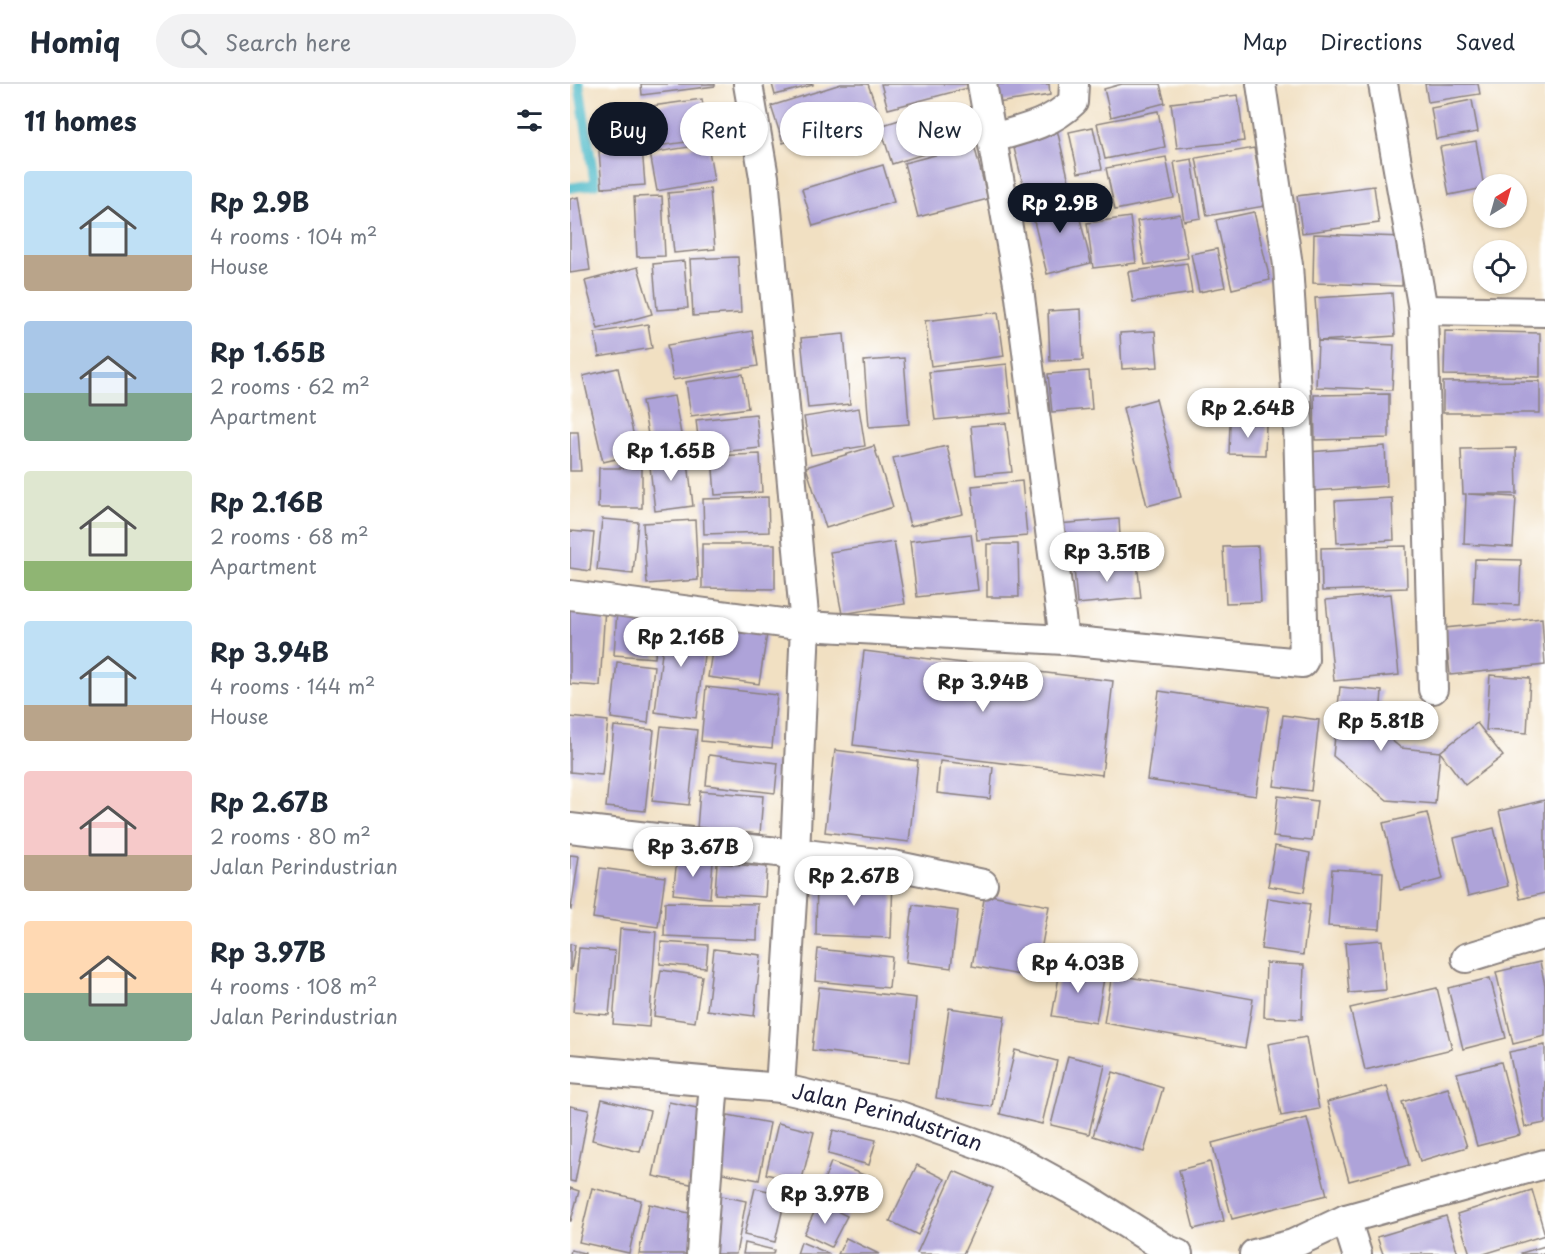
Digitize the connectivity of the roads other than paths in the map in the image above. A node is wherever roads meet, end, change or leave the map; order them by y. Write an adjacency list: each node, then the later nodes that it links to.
1 (748, 84): 10 (street)
2 (982, 84): 6 (street)
3 (1074, 84): 6 (street)
4 (1261, 84): 11 (street)
5 (1383, 84): 7 (street)
6 (992, 138): 11 (street)
7 (1423, 310): 8 (street); 12 (street)
8 (1545, 312)
9 (570, 595): 10 (street)
10 (806, 626): 11 (street); 14 (street)
11 (1064, 640)
12 (1433, 689)
13 (570, 828): 14 (street)
14 (795, 854): 15 (street); 20 (street)
15 (982, 884)
16 (1545, 934): 17 (street)
17 (1466, 958)
18 (570, 1069): 19 (street, Jalan Perindustrian)
19 (714, 1082): 20 (street, Jalan Perindustrian); 23 (street)
20 (780, 1088): 24 (street, Jalan Perindustrian)
21 (1545, 1164): 22 (street)
22 (1346, 1219): 25 (street); 26 (street)
23 (701, 1254)
24 (1178, 1254)
25 (1254, 1254)
26 (1357, 1254)

